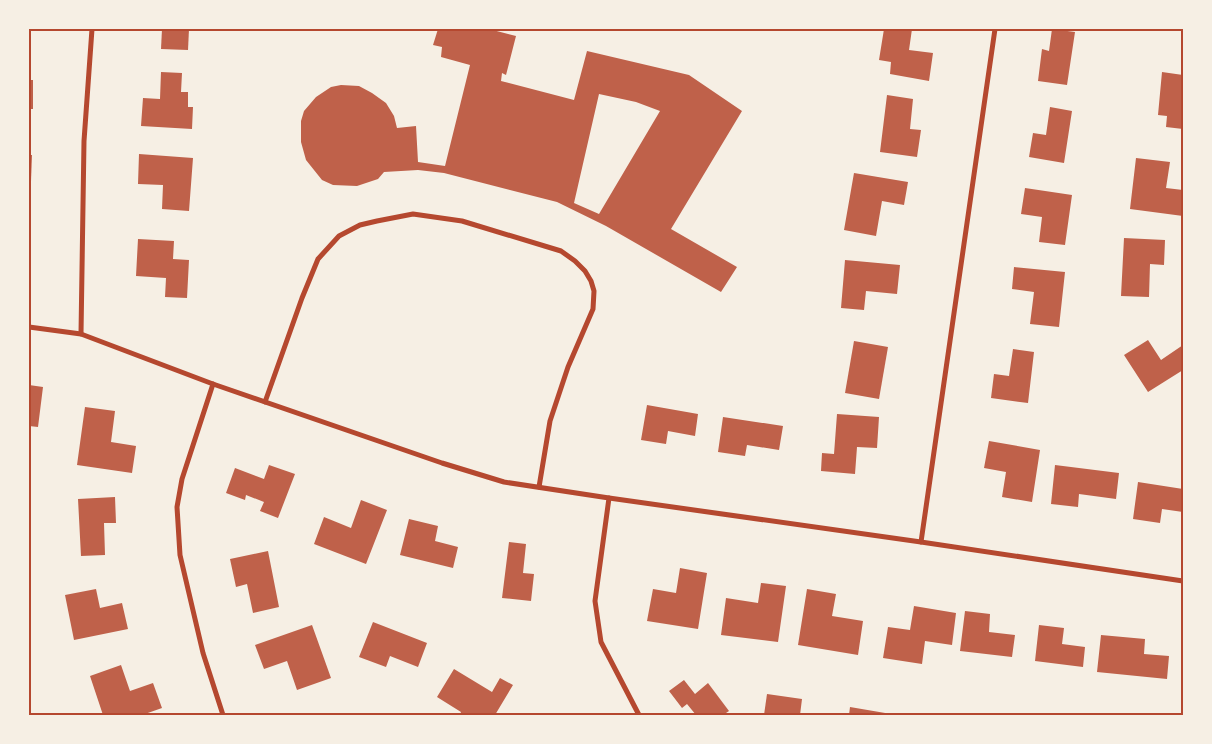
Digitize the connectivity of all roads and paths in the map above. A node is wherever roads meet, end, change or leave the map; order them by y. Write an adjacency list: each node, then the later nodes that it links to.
1 (92, 29): 4 (street)
2 (995, 29): 9 (street)
3 (29, 327): 4 (street)
4 (81, 334): 5 (street)
5 (214, 384): 6 (street); 11 (street)
6 (265, 402): 7 (street); 7 (street)
7 (538, 487): 8 (street)
8 (609, 498): 9 (street); 12 (street)
9 (921, 542): 10 (street)
10 (1183, 581)
11 (223, 715)
12 (639, 715)

